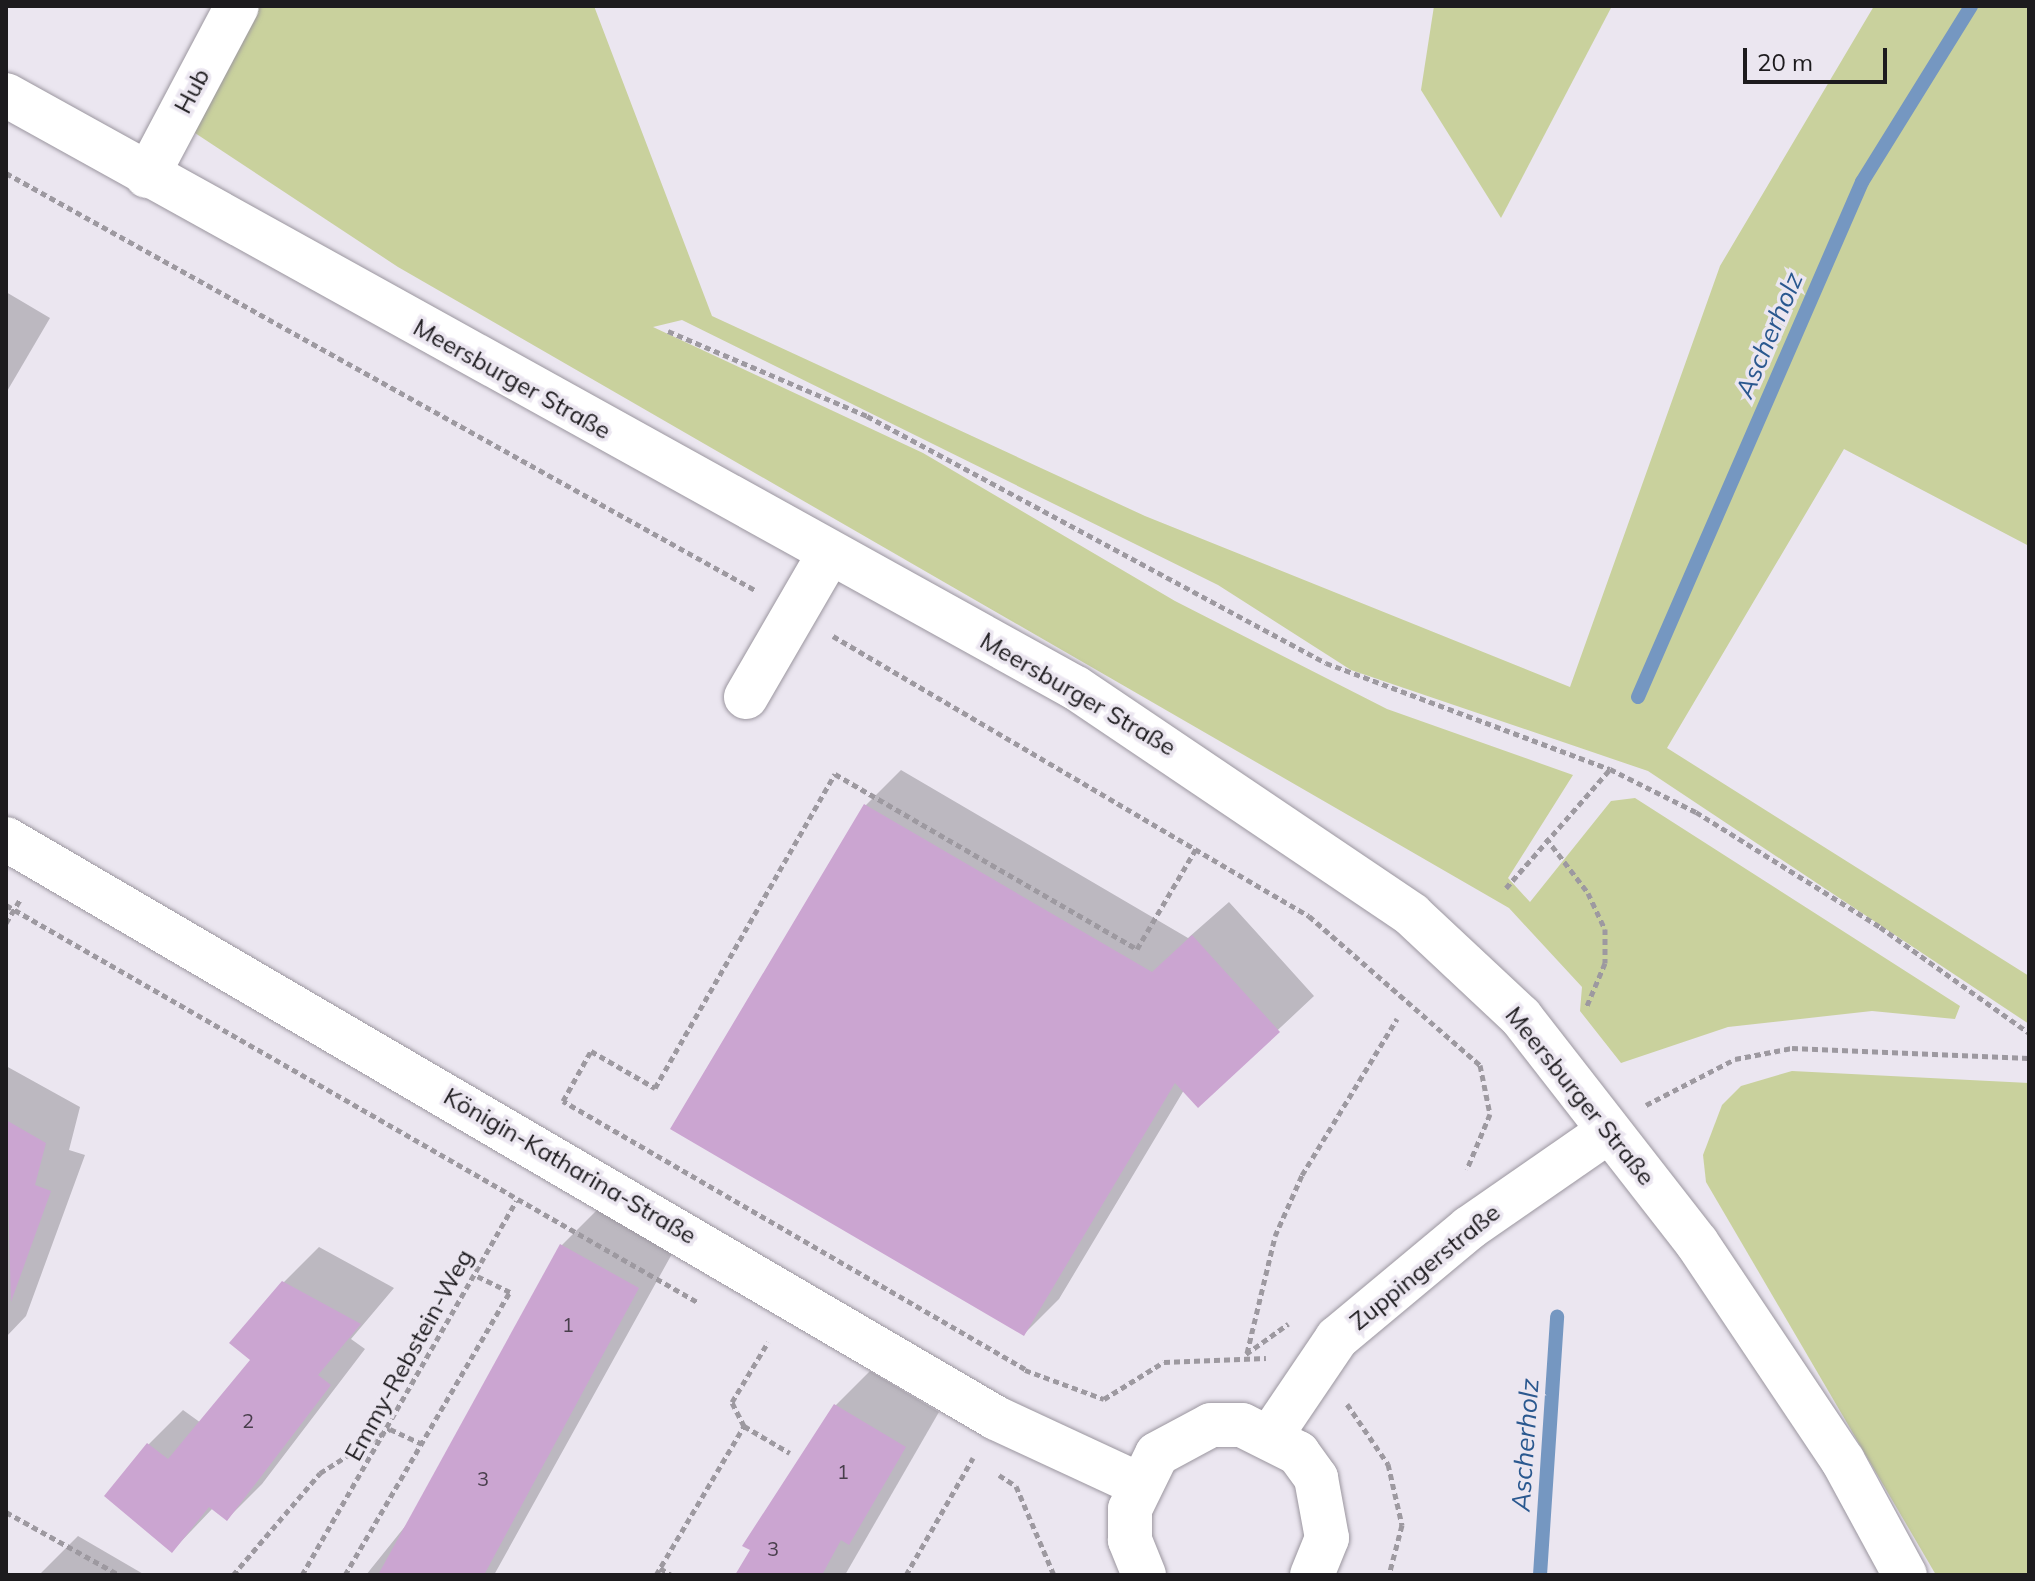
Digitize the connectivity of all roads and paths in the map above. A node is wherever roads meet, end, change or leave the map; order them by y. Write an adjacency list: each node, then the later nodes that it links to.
1 (237, 6): 4 (street, Hub)
2 (6, 95): 4 (street, Meersburger Straße)
3 (6, 173): 7 (path)
4 (147, 176): 6 (street, Meersburger Straße)
5 (668, 331): 9 (path)
6 (829, 554): 7 (street); 19 (street, Meersburger Straße)
7 (794, 614): 8 (street); 12 (path)
8 (746, 697)
9 (1610, 769): 10 (path); 17 (path)
10 (1546, 838): 13 (path); 15 (path)
11 (6, 839): 20 (street, Königin-Katharina-Straße)
12 (1197, 847): 21 (path); 30 (path)
13 (1506, 888)
14 (6, 905): 22 (path)
15 (1586, 1008)
16 (1397, 1019): 29 (path)
17 (2029, 1033)
18 (2029, 1058): 19 (path)
19 (1609, 1131): 34 (street, Zuppingerstraße); 54 (street, Meersburger Straße)
20 (545, 1152): 22 (path, Emmy-Rebstein-Weg); 31 (street, Königin-Katharina-Straße)
21 (1460, 1178)
22 (516, 1202): 23 (path, Emmy-Rebstein-Weg); 24 (path)
23 (475, 1275): 33 (path, Emmy-Rebstein-Weg); 35 (path)
24 (715, 1312)
25 (1299, 1315): 29 (path)
26 (755, 1334): 27 (path)
27 (768, 1342): 28 (path); 32 (path)
28 (782, 1349)
29 (1246, 1354): 30 (path)
30 (1025, 1369): 31 (path)
31 (996, 1418): 38 (path); 41 (street, Königin-Katharina-Straße)
32 (744, 1426): 37 (path); 43 (path)
33 (390, 1429): 35 (path); 45 (path); 46 (path, Emmy-Rebstein-Weg)
34 (1272, 1434): 41 (street); 53 (street)
35 (422, 1444): 47 (path)
36 (962, 1450): 38 (path)
37 (790, 1453)
38 (973, 1458): 39 (path); 50 (path)
39 (984, 1465)
40 (995, 1472): 51 (path)
41 (1138, 1484): 52 (street)
42 (6, 1512): 44 (path)
43 (660, 1568): 48 (path); 49 (path)
44 (119, 1575)
45 (233, 1575)
46 (302, 1575)
47 (345, 1575)
48 (656, 1575)
49 (671, 1575)
50 (906, 1575)
51 (1054, 1575)
52 (1144, 1575)
53 (1312, 1575)
54 (1905, 1575)

